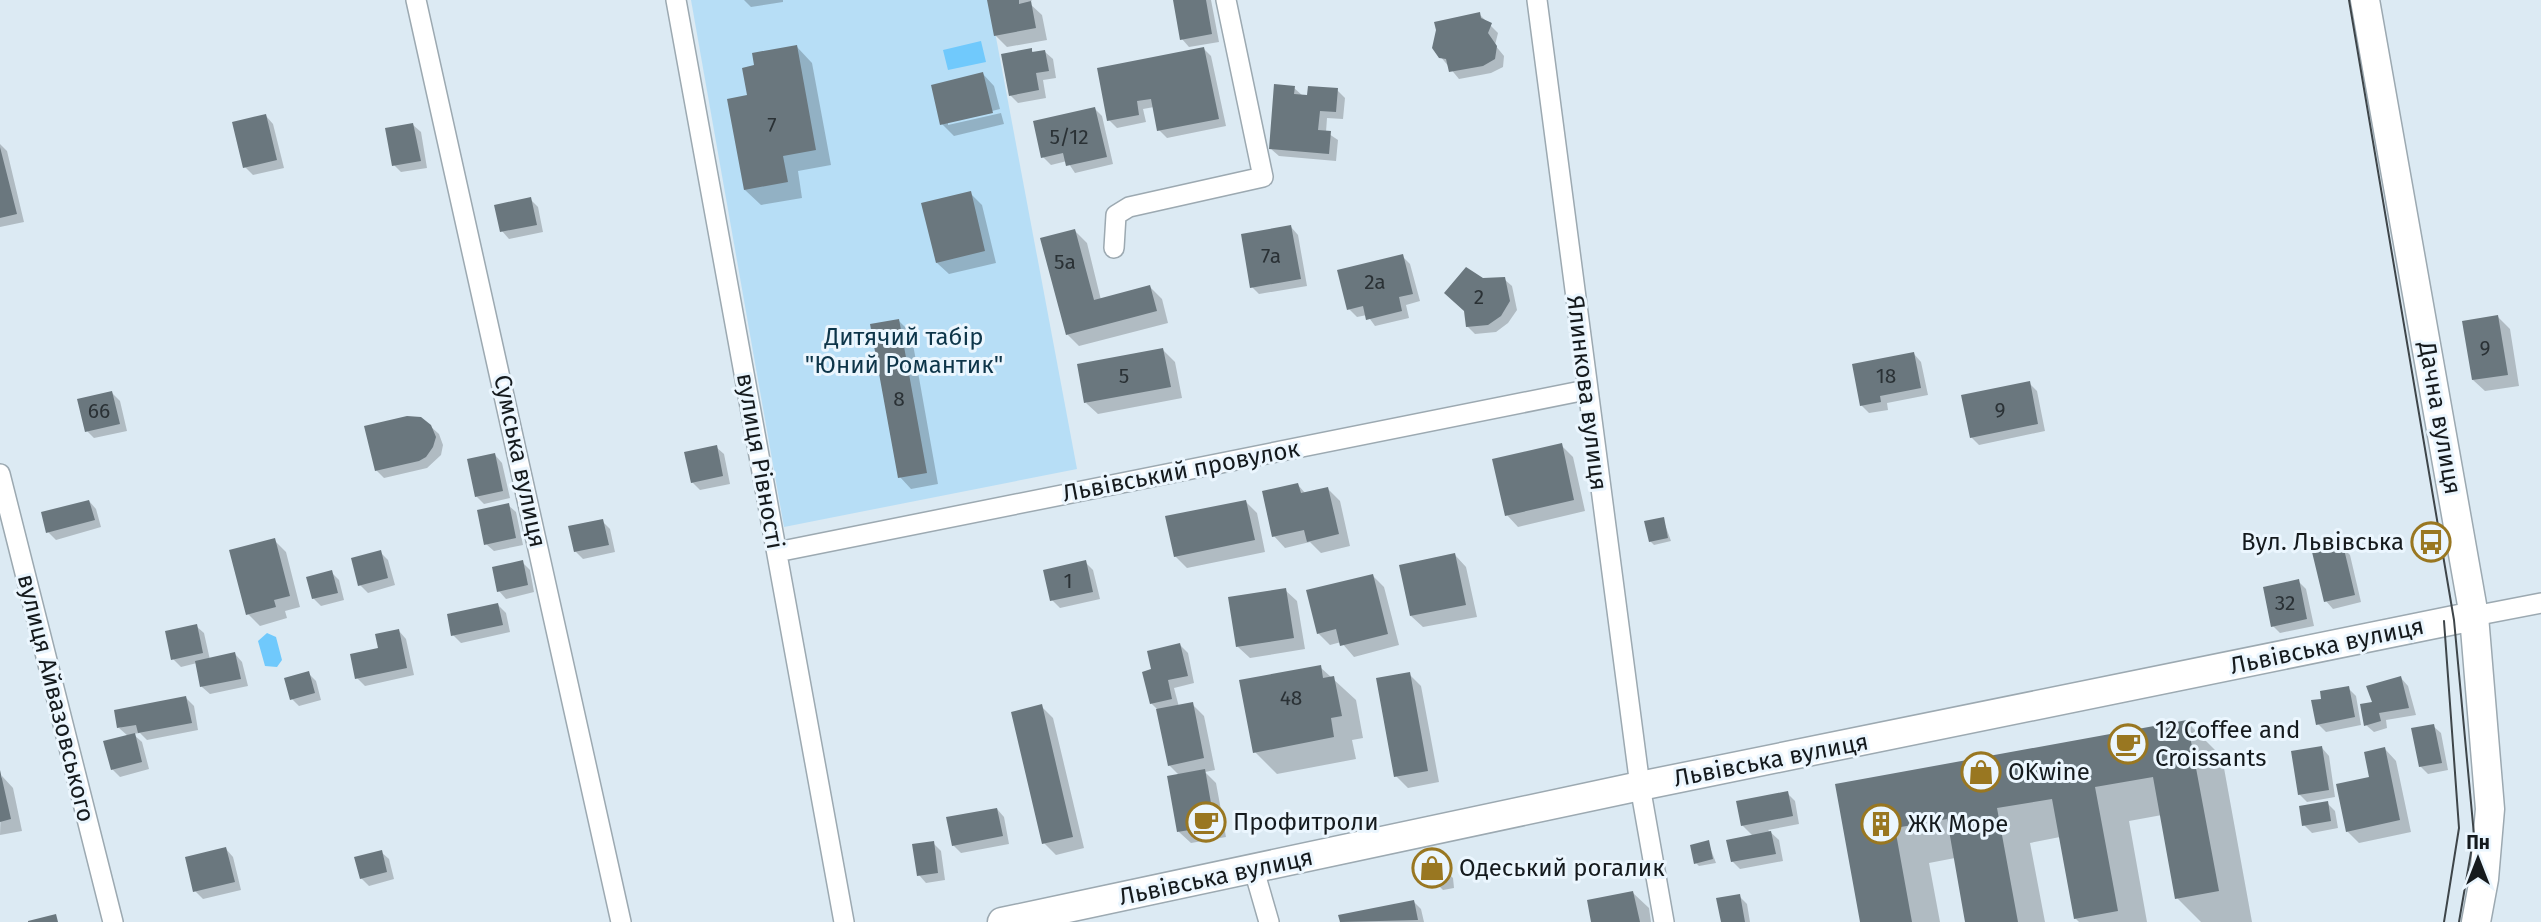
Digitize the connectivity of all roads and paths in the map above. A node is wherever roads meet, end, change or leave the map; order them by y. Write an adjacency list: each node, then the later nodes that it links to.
1 (416, 0): 15 (street, Сумська вулиця)
2 (676, 0): 9 (street, вулиця Рівності)
3 (1226, 0): 6 (street)
4 (1537, 0): 7 (street, Ялинкова вулиця)
5 (2365, 0): 11 (main road, Дачна вулиця)
6 (1114, 248)
7 (1586, 390): 9 (street, Львівський провулок); 12 (street, Ялинкова вулиця)
8 (0, 474): 14 (street, вулиця Айвазовського)
9 (777, 552): 16 (street, вулиця Рівності)
10 (2541, 603): 11 (street, Львівська вулиця)
11 (2474, 616): 12 (main road, Львівська вулиця); 20 (main road, Дачна вулиця)
12 (1640, 786): 13 (main road, Львівська вулиця); 19 (street, Ялинкова вулиця)
13 (1254, 870): 17 (main road, Львівська вулиця); 18 (street)
14 (113, 922)
15 (621, 922)
16 (844, 922)
17 (1002, 922)
18 (1269, 922)
19 (1664, 922)
20 (2476, 922)

